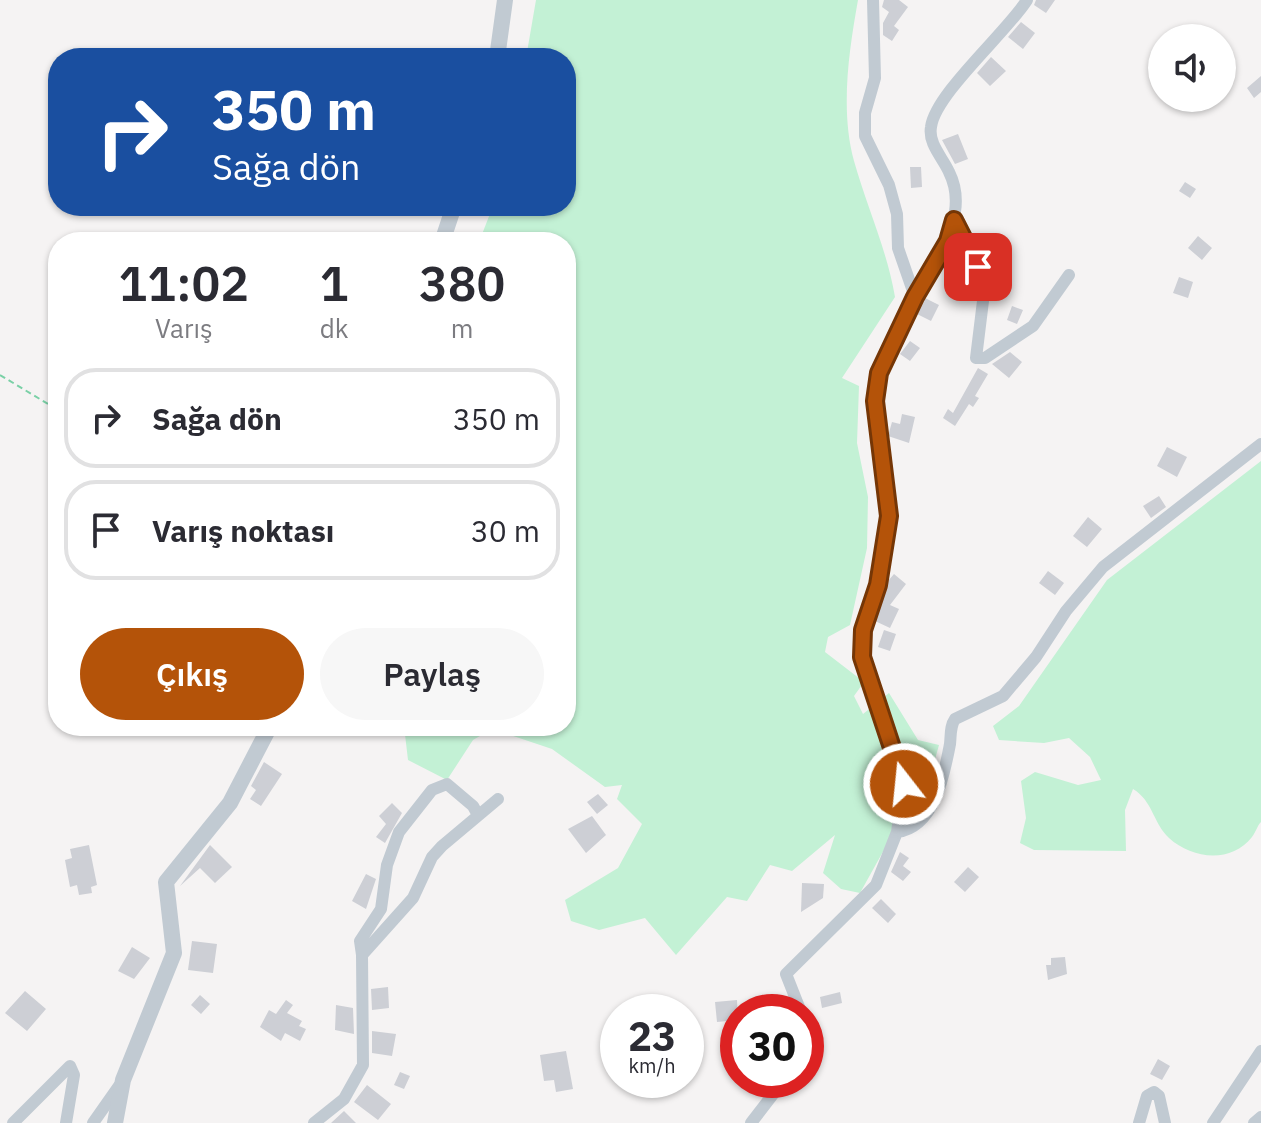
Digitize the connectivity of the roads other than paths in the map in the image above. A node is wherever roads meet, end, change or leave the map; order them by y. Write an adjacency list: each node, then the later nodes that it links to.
1 (505, 0): 4 (street)
2 (873, 0): 7 (street)
3 (1027, 0): 5 (street)
4 (498, 48)
5 (954, 220): 6 (street); 7 (street)
6 (1069, 275)
7 (915, 297): 12 (street)
8 (1261, 444): 12 (street)
9 (265, 736): 16 (street)
10 (498, 799): 11 (street)
11 (478, 815): 13 (street); 13 (street)
12 (897, 832): 14 (street)
13 (362, 955): 23 (street)
14 (794, 994)
15 (1261, 1051): 27 (street)
16 (123, 1080): 21 (street); 22 (street)
17 (770, 1098): 24 (street)
18 (1261, 1117): 28 (street)
19 (13, 1123): 20 (street)
20 (66, 1123)
21 (93, 1123)
22 (115, 1123)
23 (314, 1123)
24 (751, 1123)
25 (1139, 1123): 26 (street)
26 (1165, 1123)
27 (1213, 1123)
28 (1254, 1123)

